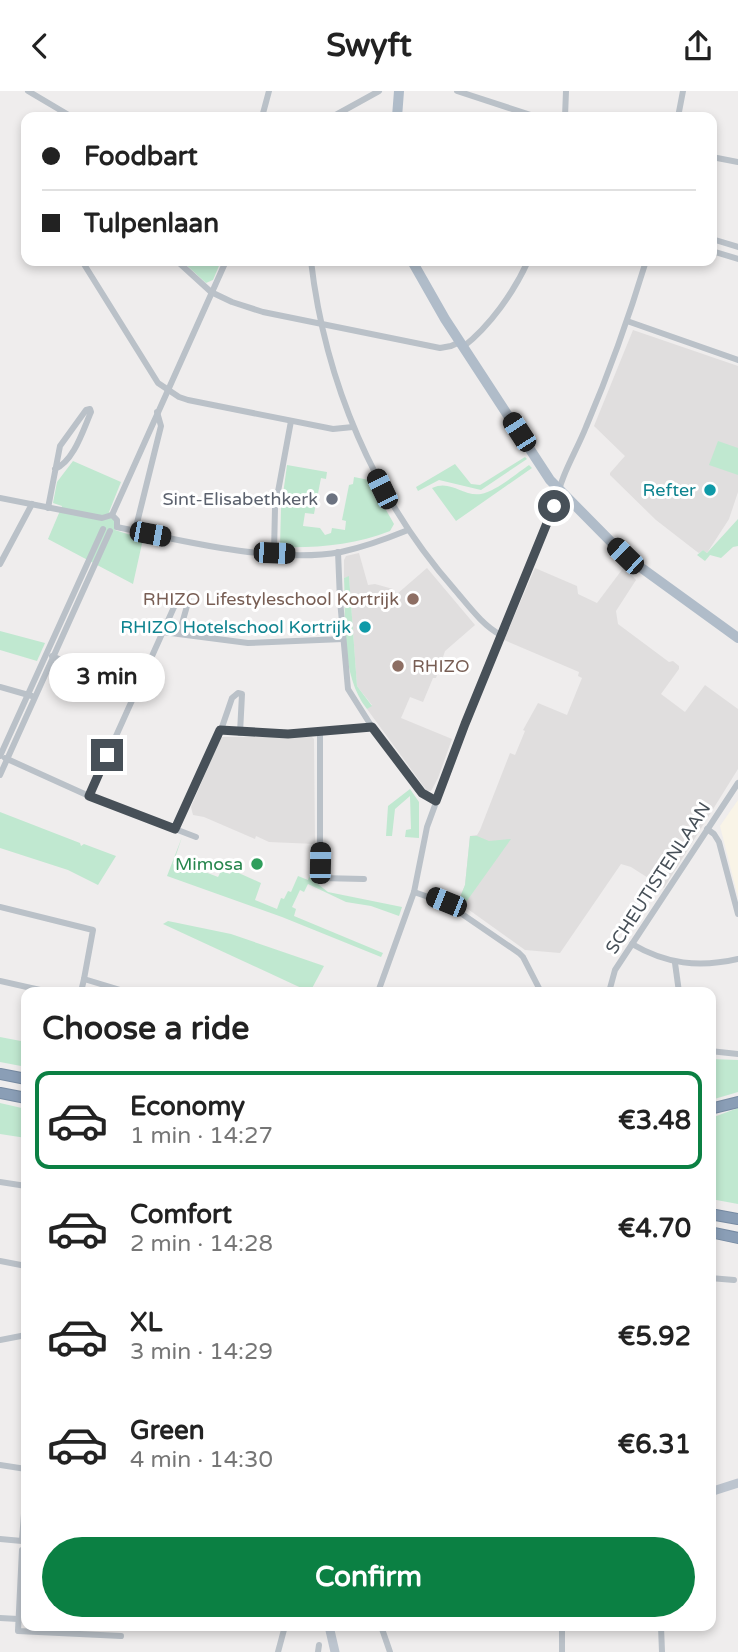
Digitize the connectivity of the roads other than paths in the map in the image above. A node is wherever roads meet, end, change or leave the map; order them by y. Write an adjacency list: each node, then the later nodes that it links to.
1 (28, 91): 8 (street)
2 (269, 91): 9 (street)
3 (379, 91): 10 (street)
4 (399, 91): 11 (main road)
5 (457, 91): 12 (street)
6 (566, 91): 13 (street)
7 (682, 91): 14 (street)
8 (64, 112)
9 (263, 112)
10 (341, 112)
11 (397, 112)
12 (522, 112)
13 (565, 112)
14 (679, 112)
15 (717, 158): 16 (street)
16 (738, 162)
17 (717, 241): 18 (street)
18 (738, 247)
19 (717, 253): 20 (street)
20 (738, 259)
21 (85, 266): 33 (street)
22 (182, 266): 28 (street)
23 (224, 266): 28 (street)
24 (312, 266): 30 (street)
25 (415, 266): 31 (main road)
26 (525, 266): 31 (street)
27 (644, 266): 29 (street)
28 (211, 292): 30 (street); 33 (street)
29 (627, 321): 32 (street); 38 (street)
30 (321, 323): 31 (street); 36 (street)
31 (461, 344): 38 (main road)
32 (738, 360)
33 (168, 391): 34 (street); 35 (street)
34 (157, 412): 42 (street); 47 (street)
35 (291, 421): 36 (street); 49 (street)
36 (353, 427): 46 (street)
37 (55, 469): 37 (street); 41 (street)
38 (558, 489): 53 (street); 54 (main road)
39 (0, 498): 40 (street)
40 (32, 504): 41 (street); 50 (street)
41 (48, 508): 43 (street)
42 (112, 515): 43 (street); 44 (street)
43 (102, 518): 45 (street)
44 (117, 527): 45 (street); 47 (street)
45 (106, 530): 56 (street); 59 (street)
46 (408, 530): 48 (street); 53 (street)
47 (135, 531): 49 (street)
48 (338, 552): 49 (street); 55 (street)
49 (274, 553)
50 (0, 563)
51 (163, 632): 52 (street); 52 (street); 58 (street)
52 (179, 634): 55 (street)
53 (501, 635): 68 (street)
54 (738, 638)
55 (343, 639): 60 (street)
56 (52, 656): 58 (street); 59 (street)
57 (0, 687): 59 (street)
58 (136, 694): 67 (street)
59 (32, 697): 64 (street)
60 (372, 727): 63 (street); 68 (street)
61 (220, 730): 62 (street); 62 (street); 69 (street)
62 (240, 733): 63 (street)
63 (320, 733): 72 (street)
64 (2, 757): 65 (street); 67 (street)
65 (0, 775)
66 (738, 783): 70 (street, SCHEUTISTENLAAN)
67 (89, 796): 69 (street)
68 (436, 801): 73 (street)
69 (175, 829): 71 (street)
70 (707, 829): 75 (street); 76 (street, SCHEUTISTENLAAN)
71 (196, 837)
72 (364, 879)
73 (414, 892): 84 (street); 85 (street)
74 (0, 907): 79 (street)
75 (738, 914)
76 (632, 944): 78 (street); 86 (street, SCHEUTISTENLAAN)
77 (738, 960): 78 (street)
78 (675, 963): 87 (street)
79 (84, 979): 82 (street); 83 (street)
80 (0, 981): 81 (street)
81 (27, 987)
82 (82, 987)
83 (110, 987)
84 (380, 987)
85 (538, 987)
86 (610, 987)
87 (678, 987)
88 (716, 1052): 89 (street)
89 (738, 1054)
90 (0, 1074): 91 (highway)
91 (21, 1078)
92 (0, 1093): 93 (highway)
93 (21, 1097)
94 (738, 1102): 95 (highway)
95 (716, 1108)
96 (0, 1182): 97 (street)
97 (21, 1185)
98 (716, 1215): 99 (highway)
99 (738, 1219)
100 (716, 1234): 101 (highway)
101 (738, 1238)
102 (0, 1261): 103 (street)
103 (21, 1265)
104 (716, 1278): 105 (street)
105 (734, 1280)
106 (21, 1336): 107 (street)
107 (0, 1340)
108 (0, 1465): 109 (street)
109 (21, 1468)
110 (738, 1483): 111 (street)
111 (716, 1490)
112 (0, 1539): 113 (street)
113 (21, 1541)
114 (21, 1584): 116 (street)
115 (0, 1618): 116 (street)
116 (18, 1619): 122 (street)
117 (284, 1631): 123 (street)
118 (330, 1631): 124 (street)
119 (383, 1631): 125 (street)
120 (562, 1631): 126 (street)
121 (662, 1631): 127 (street)
122 (121, 1636)
123 (278, 1652)
124 (335, 1652)
125 (390, 1652)
126 (562, 1652)
127 (662, 1652)

